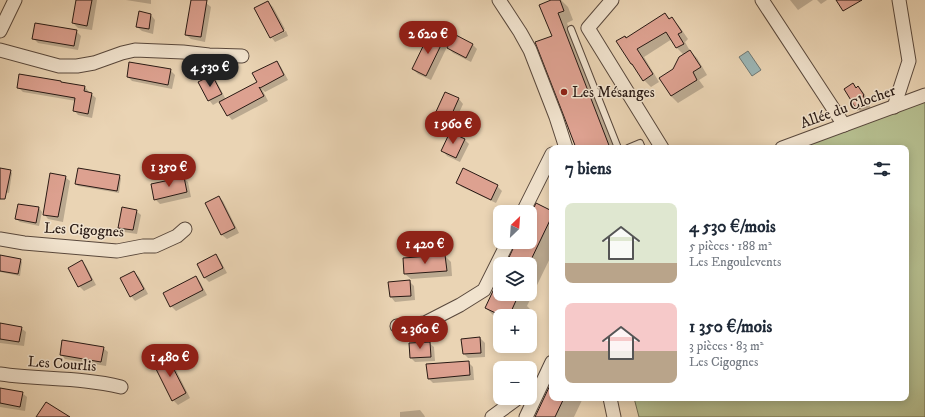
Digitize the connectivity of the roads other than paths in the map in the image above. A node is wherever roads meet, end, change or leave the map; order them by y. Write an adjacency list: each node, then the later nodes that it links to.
1 (15, 0): 7 (street)
2 (499, 0): 13 (street)
3 (612, 0): 15 (street)
4 (762, 0): 12 (street)
5 (899, 0): 11 (street)
6 (571, 29): 14 (lane)
7 (0, 31)
8 (0, 50): 9 (street)
9 (242, 56)
10 (925, 95): 11 (street, Allée du Clocher)
11 (894, 107): 12 (street, Allée du Clocher)
12 (844, 125): 16 (street, Allée du Clocher)
13 (561, 145)
14 (617, 145)
15 (660, 145)
16 (790, 145)
17 (549, 160): 18 (street)
18 (526, 205)
19 (185, 229): 20 (street, Les Cigognes)
20 (0, 239)
21 (504, 249): 22 (street)
22 (397, 326)
23 (549, 367): 26 (street)
24 (0, 374): 25 (street, Les Courlis)
25 (121, 387)
26 (537, 387)
27 (611, 401): 32 (street)
28 (508, 405): 30 (street)
29 (530, 405): 31 (street)
30 (492, 417)
31 (526, 417)
32 (614, 417)

